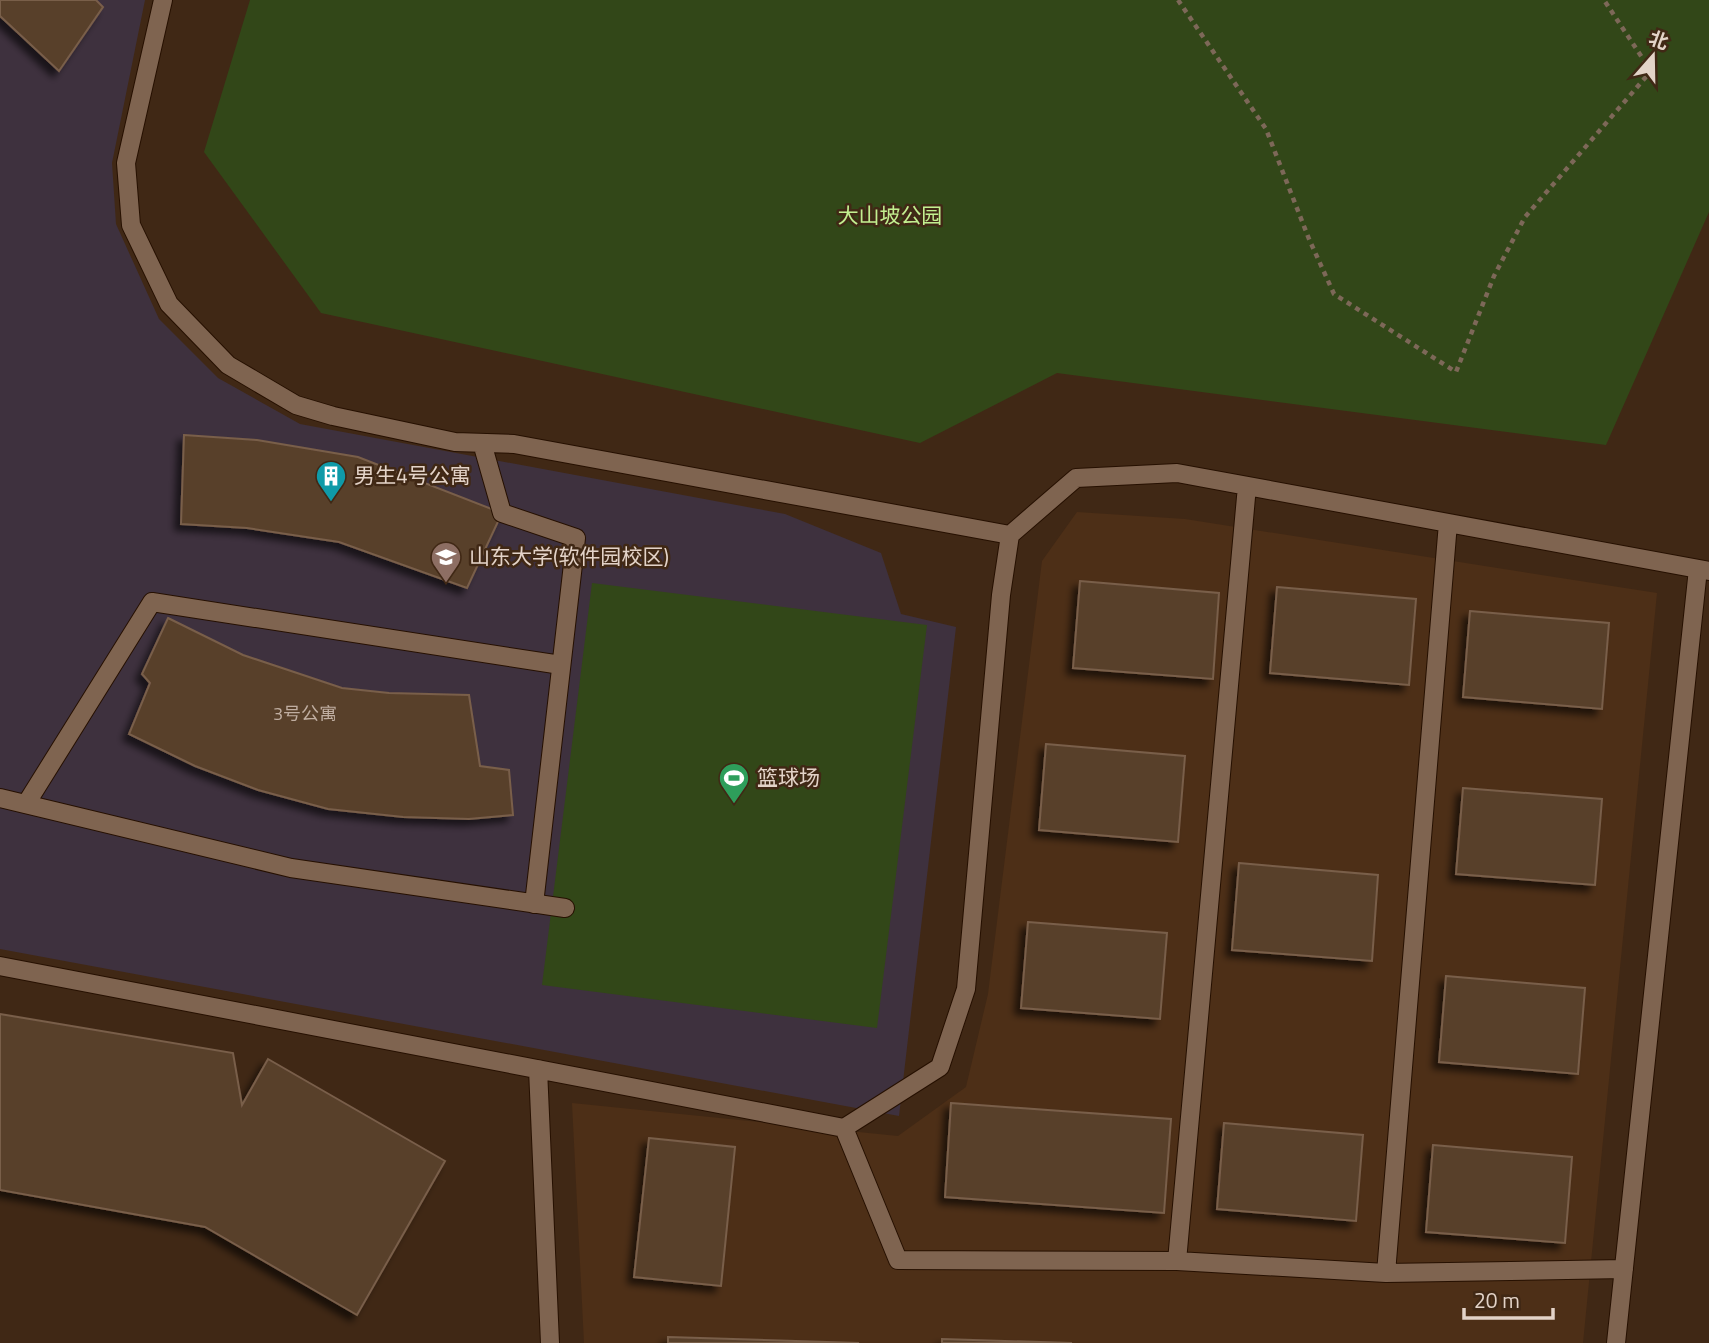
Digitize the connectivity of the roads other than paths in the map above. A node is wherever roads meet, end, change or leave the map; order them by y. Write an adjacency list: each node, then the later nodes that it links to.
1 (163, 0): 2 (street)
2 (482, 443): 5 (street); 7 (street)
3 (1247, 486): 4 (street); 5 (street); 15 (street)
4 (1448, 523): 6 (street); 17 (street)
5 (1010, 535): 14 (street)
6 (1704, 570): 16 (street)
7 (561, 665): 9 (street); 10 (street)
8 (0, 798): 9 (street)
9 (26, 804): 10 (street)
10 (534, 904): 11 (street)
11 (565, 908)
12 (0, 966): 13 (street)
13 (537, 1069): 14 (street); 18 (street)
14 (844, 1128): 15 (street)
15 (1177, 1261): 17 (street)
16 (1624, 1269): 17 (street); 19 (street)
17 (1386, 1272)
18 (550, 1343)
19 (1616, 1343)

